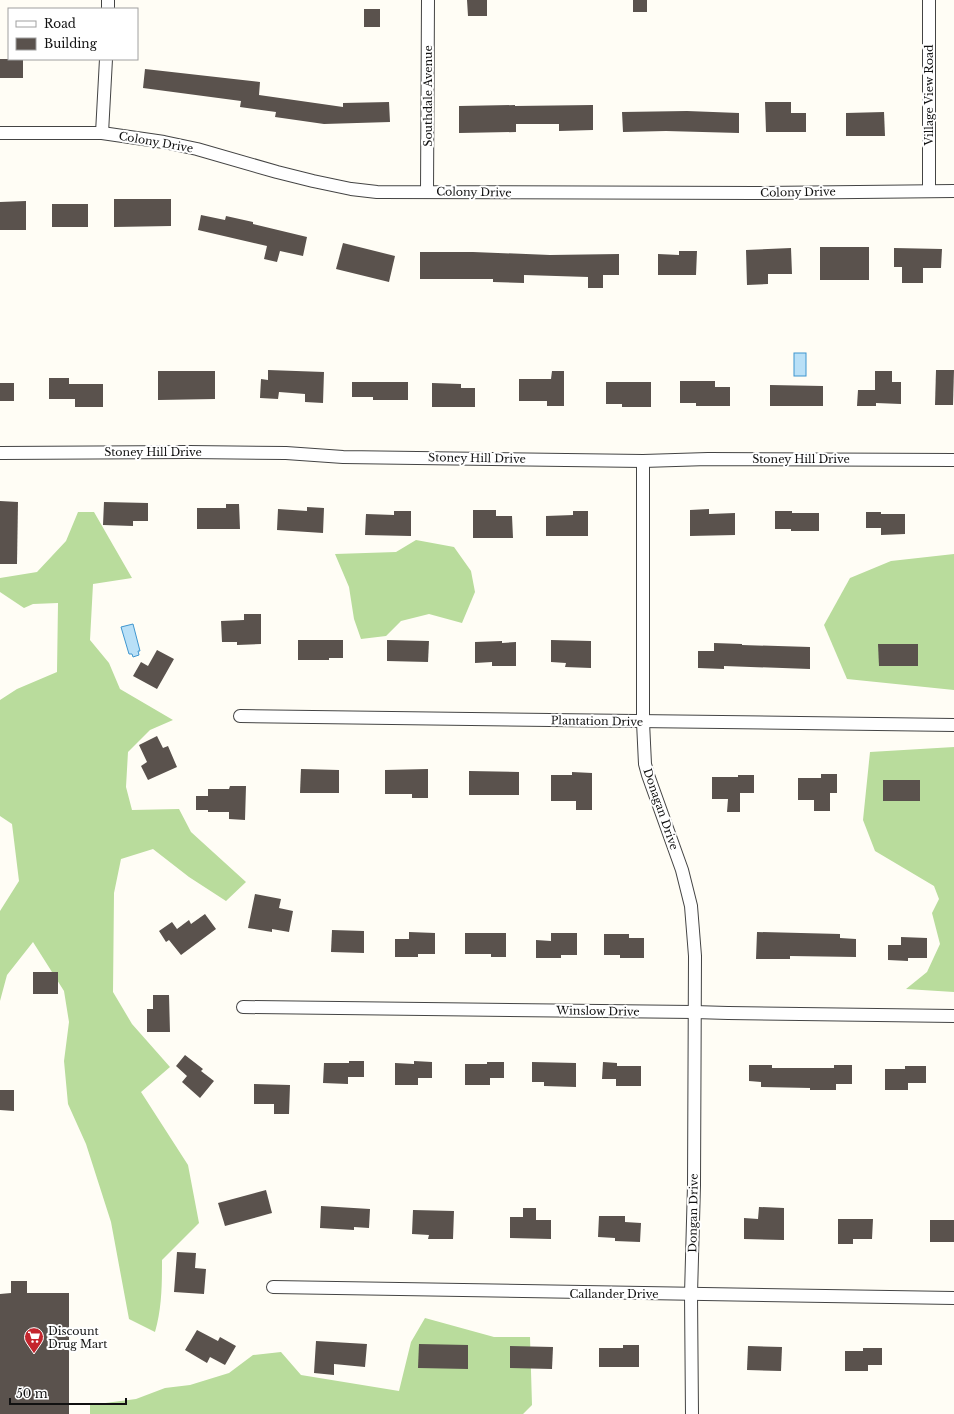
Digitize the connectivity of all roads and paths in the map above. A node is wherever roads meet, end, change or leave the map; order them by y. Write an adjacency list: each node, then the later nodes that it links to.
1 (428, 0): 8 (street, Southdale Avenue)
2 (929, 0): 6 (street, Village View Road)
3 (106, 60): 5 (street)
4 (0, 133): 5 (street, Colony Drive)
5 (102, 133): 8 (street, Colony Drive)
6 (929, 191): 7 (street, Colony Drive); 8 (street, Colony Drive)
7 (954, 191)
8 (427, 192)
9 (0, 453): 11 (street, Stoney Hill Drive)
10 (954, 460): 11 (street, Stoney Hill Drive)
11 (643, 461): 13 (street, Donagan Drive)
12 (240, 716): 13 (street, Plantation Drive)
13 (643, 722): 14 (street, Plantation Drive); 16 (street, Donagan Drive)
14 (954, 726)
15 (243, 1007): 16 (street, Winslow Drive)
16 (694, 1012): 17 (street, Winslow Drive); 19 (street, Dongan Drive)
17 (954, 1016)
18 (273, 1287): 19 (street, Callander Drive)
19 (691, 1294): 20 (street, Callander Drive); 21 (street, Dongan Drive)
20 (954, 1298)
21 (692, 1414)

